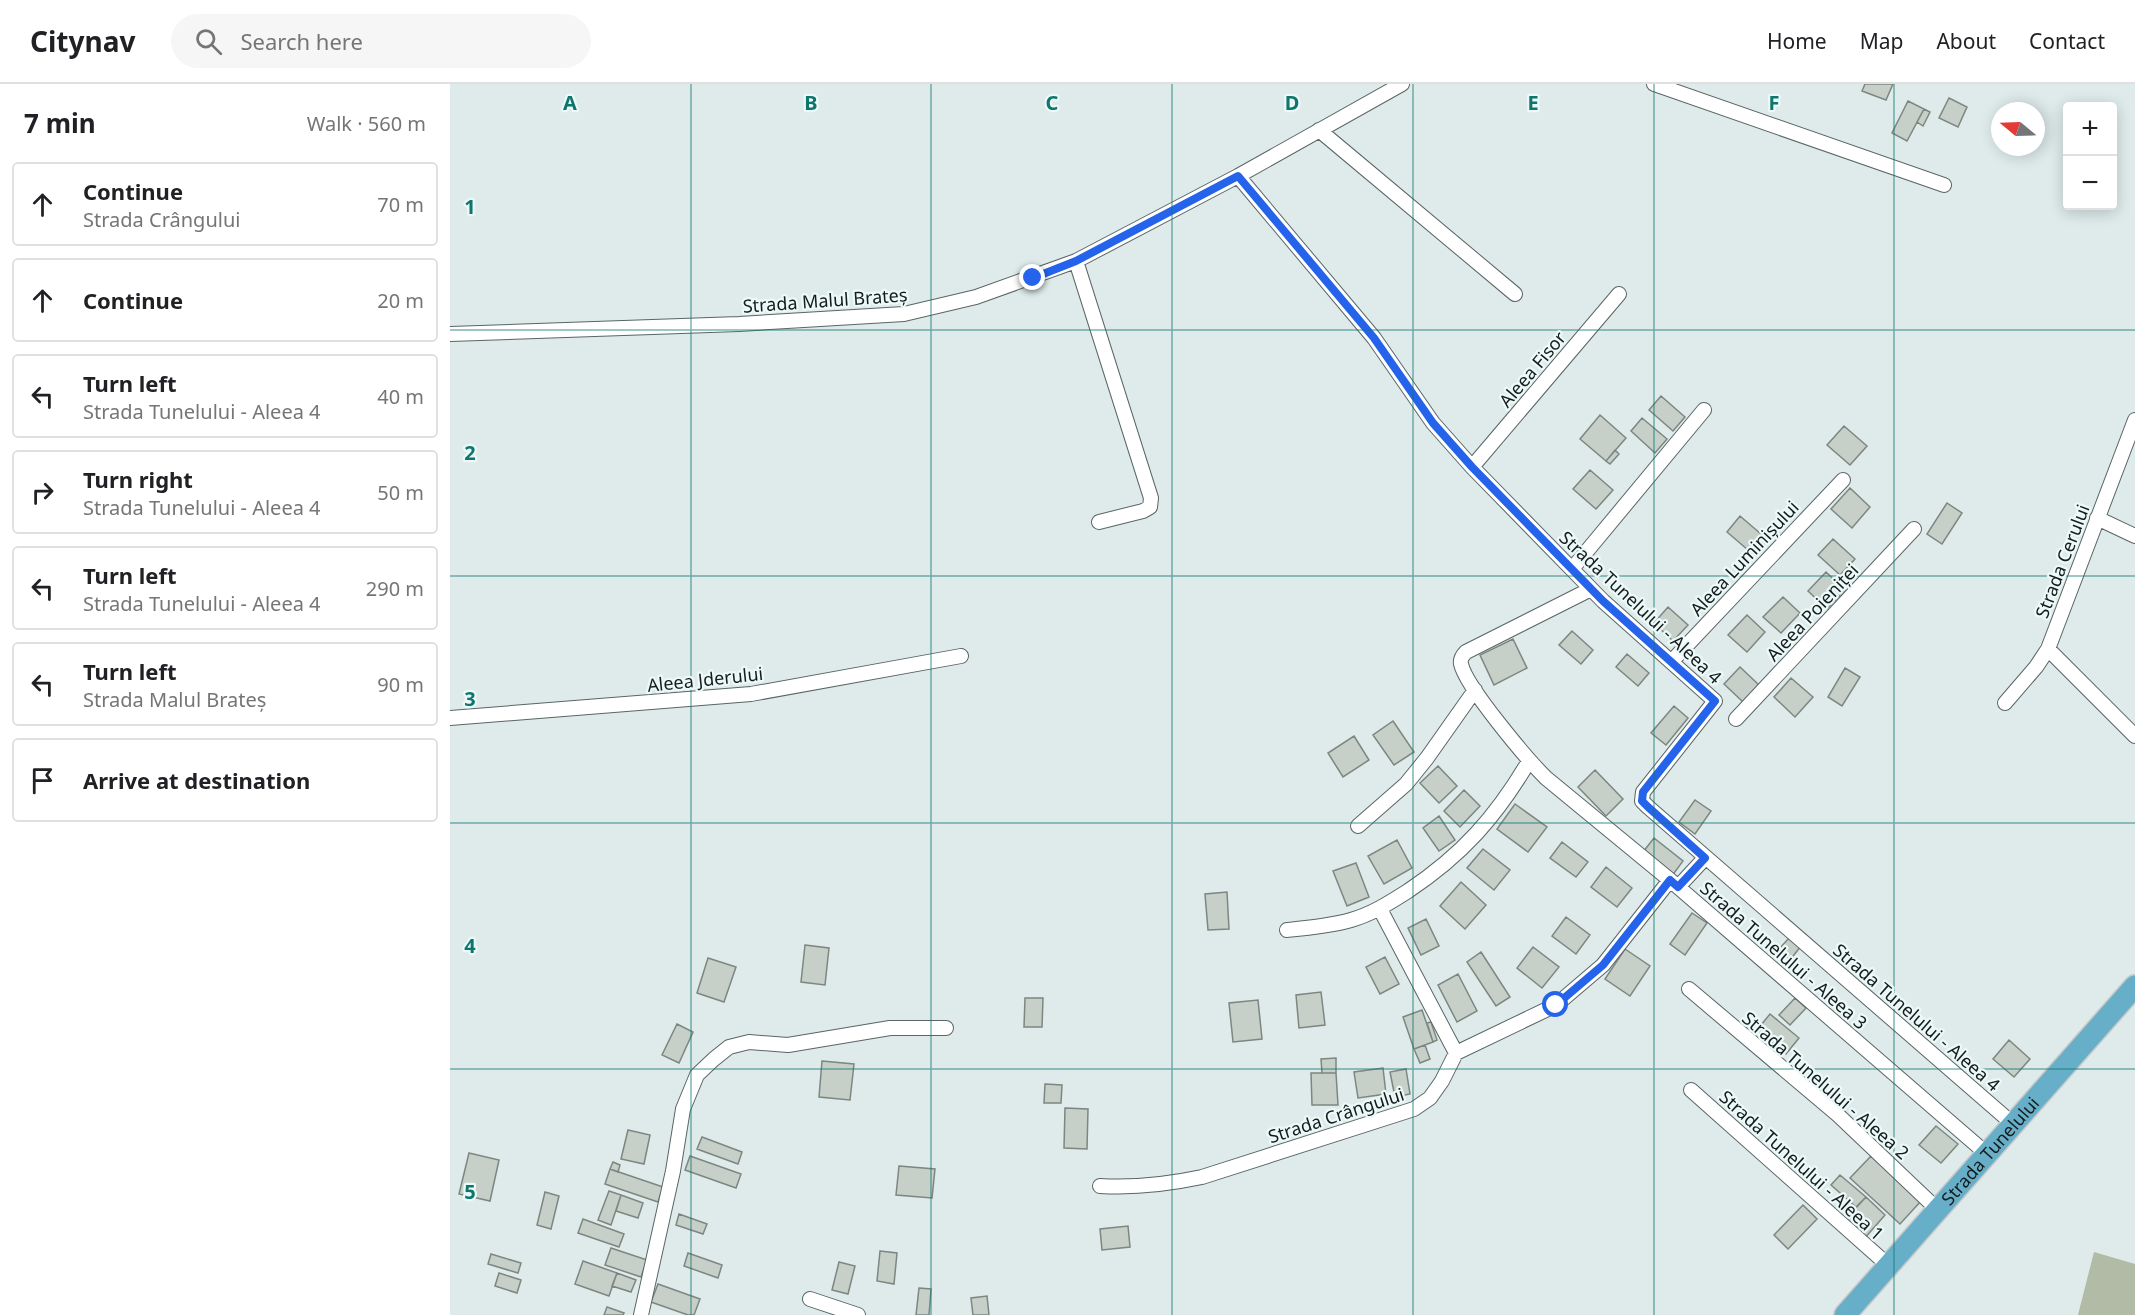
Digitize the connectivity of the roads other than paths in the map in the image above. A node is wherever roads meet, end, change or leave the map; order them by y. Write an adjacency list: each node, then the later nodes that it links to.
1 (1402, 84): 3 (street, Strada Malul Brateș)
2 (1653, 84): 5 (street)
3 (1319, 130): 4 (street, Strada Malul Brateș); 7 (street)
4 (1238, 176): 6 (street, Strada Malul Brateș); 12 (street, Strada Tunelului - Aleea 4)
5 (1944, 185)
6 (1076, 261): 9 (street, Strada Malul Brateș); 15 (street)
7 (1515, 294)
8 (1619, 294): 12 (street, Aleea Fisor)
9 (450, 334)
10 (1704, 410): 18 (street)
11 (2135, 420): 14 (street, Strada Cerului)
12 (1472, 467): 18 (street, Strada Tunelului - Aleea 4)
13 (1843, 480): 22 (street, Aleea Luminișului)
14 (2097, 518): 17 (street); 20 (street, Strada Cerului)
15 (1099, 522)
16 (1914, 530): 26 (street, Aleea Poieniței)
17 (2135, 536)
18 (1572, 569): 19 (street, Strada Tunelului - Aleea 4)
19 (1591, 589): 22 (street, Strada Tunelului - Aleea 4); 23 (street, Strada Tunelului - Aleea 3)
20 (2048, 649): 24 (street, Strada Cerului); 27 (street)
21 (960, 656): 25 (street, Aleea Jderului)
22 (1672, 662): 30 (street, Strada Tunelului - Aleea 4)
23 (1474, 690): 28 (street, Strada Tunelului - Aleea 3); 29 (street)
24 (2005, 703)
25 (450, 718)
26 (1736, 719)
27 (2135, 736)
28 (1529, 761): 31 (street, Strada Tunelului - Aleea 3); 32 (street)
29 (1358, 826)
30 (1705, 858): 31 (street); 39 (street, Strada Tunelului - Aleea 4)
31 (1674, 884): 37 (street); 40 (street, Strada Tunelului - Aleea 3)
32 (1380, 909): 33 (street); 37 (street)
33 (1287, 930)
34 (2135, 986): 39 (highway, Strada Tunelului)
35 (1689, 989): 42 (street, Strada Tunelului - Aleea 2)
36 (946, 1028): 45 (street)
37 (1456, 1053): 41 (street, Strada Crângului)
38 (1691, 1090): 43 (street, Strada Tunelului - Aleea 1)
39 (2013, 1124): 40 (highway, Strada Tunelului)
40 (1987, 1154): 42 (highway, Strada Tunelului)
41 (1100, 1185)
42 (1938, 1210): 43 (highway, Strada Tunelului)
43 (1888, 1266): 47 (highway, Strada Tunelului)
44 (810, 1299): 46 (street)
45 (641, 1315)
46 (858, 1315)
47 (1845, 1315)

